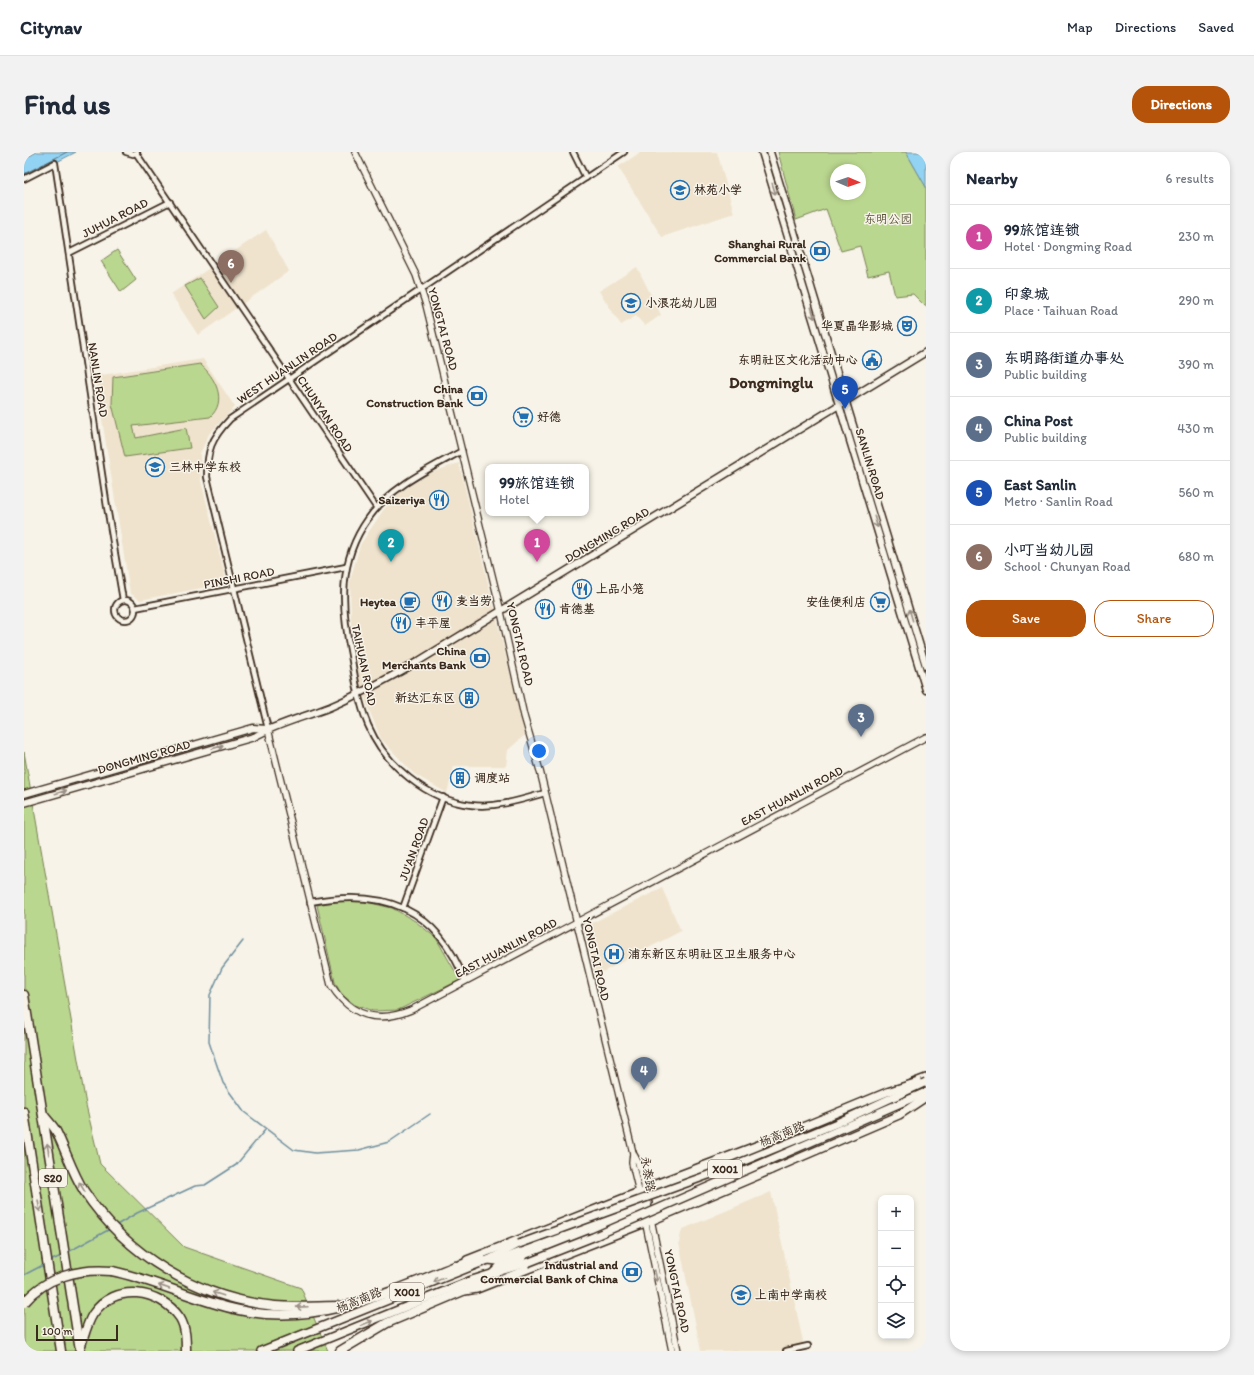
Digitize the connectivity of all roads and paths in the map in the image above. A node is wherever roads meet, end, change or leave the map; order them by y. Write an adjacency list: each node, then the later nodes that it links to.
1 (126, 152): 2 (street)
2 (137, 152): 10 (street, CHUNYAN ROAD)
3 (355, 152): 12 (street, YONGTAI ROAD)
4 (574, 152): 8 (street)
5 (624, 152): 8 (street, WEST HUANLIN ROAD)
6 (762, 152): 16 (main road, SANLIN ROAD, one-way to 16)
7 (770, 152): 15 (main road, SANLIN ROAD)
8 (586, 178): 12 (street, WEST HUANLIN ROAD)
9 (24, 180): 11 (street, NANLIN ROAD)
10 (170, 202): 11 (street, JUHUA ROAD); 14 (street, CHUNYAN ROAD)
11 (69, 253): 21 (street, NANLIN ROAD)
12 (422, 289): 14 (street, WEST HUANLIN ROAD); 17 (street, YONGTAI ROAD)
13 (926, 352): 15 (main road, DONGMING ROAD)
14 (289, 379): 18 (street, CHUNYAN ROAD); 20 (street, WEST HUANLIN ROAD)
15 (846, 401): 16 (main road, DONGMING ROAD); 24 (main road, SANLIN ROAD, one-way to 15)
16 (840, 405): 23 (main road, DONGMING ROAD); 25 (main road, SANLIN ROAD, one-way to 25)
17 (462, 451): 18 (street, TAIHUAN ROAD); 23 (street, YONGTAI ROAD)
18 (376, 507): 19 (street, TAIHUAN ROAD)
19 (346, 567): 20 (street, PINSHI ROAD); 26 (street, TAIHUAN ROAD)
20 (235, 589): 22 (street, PINSHI ROAD); 27 (street, WEST HUANLIN ROAD)
21 (124, 600): 22 (street); 22 (street)
22 (136, 608)
23 (501, 612): 26 (main road, DONGMING ROAD); 29 (street, YONGTAI ROAD)
24 (926, 666)
25 (926, 690)
26 (358, 694): 27 (main road, DONGMING ROAD); 31 (street, TAIHUAN ROAD)
27 (268, 729): 30 (main road, DONGMING ROAD); 32 (main road, DONGMING ROAD, one-way to 27); 33 (street, EAST HUANLIN ROAD)
28 (926, 737): 35 (street, EAST HUANLIN ROAD)
29 (545, 793): 31 (street, TAIHUAN ROAD); 35 (street, YONGTAI ROAD)
30 (24, 794)
31 (443, 797): 34 (street, JU'AN ROAD)
32 (24, 804)
33 (310, 902): 34 (street); 36 (street, EAST HUANLIN ROAD)
34 (402, 908): 36 (street)
35 (576, 923): 36 (street, EAST HUANLIN ROAD); 44 (street, YONGTAI ROAD)
36 (465, 981)
37 (24, 995): 43 (highway, S20)
38 (926, 1078): 45 (main road, bridge); 46 (main road, X001)
39 (926, 1082): 50 (main road, 杨高南路 / X001, bridge)
40 (926, 1092): 52 (main road, 杨高南路 / X001, bridge)
41 (926, 1097): 49 (main road, X001); 49 (main road, bridge)
42 (24, 1112): 60 (highway, S20, one-way to 60)
43 (43, 1114): 57 (highway, one-way to 43); 61 (highway, S20, one-way to 43)
44 (633, 1153): 47 (street, 永泰路)
45 (705, 1165): 46 (main road); 47 (main road)
46 (718, 1166): 47 (main road, X001)
47 (643, 1192): 48 (main road); 50 (main road, X001)
48 (645, 1206): 49 (main road); 51 (main road, 杨高南路 / X001); 54 (main road, 杨高南路 / X001)
49 (649, 1220): 55 (main road); 65 (street, one-way to 65); 66 (street)
50 (519, 1242): 51 (main road, 杨高南路 / X001); 53 (main road)
51 (488, 1260): 63 (main road, 杨高南路 / X001, one-way to 63)
52 (527, 1263): 54 (main road, 杨高南路 / X001); 55 (main road)
53 (454, 1266): 57 (highway)
54 (493, 1273): 64 (main road, 杨高南路 / X001, one-way to 54)
55 (463, 1291): 59 (highway)
56 (24, 1303): 57 (highway, one-way to 56, bridge)
57 (341, 1306)
58 (808, 1346): 67 (street)
59 (341, 1350)
60 (61, 1351)
61 (80, 1351): 62 (highway)
62 (186, 1351)
63 (261, 1351)
64 (297, 1351)
65 (672, 1351)
66 (678, 1351)
67 (786, 1351)

